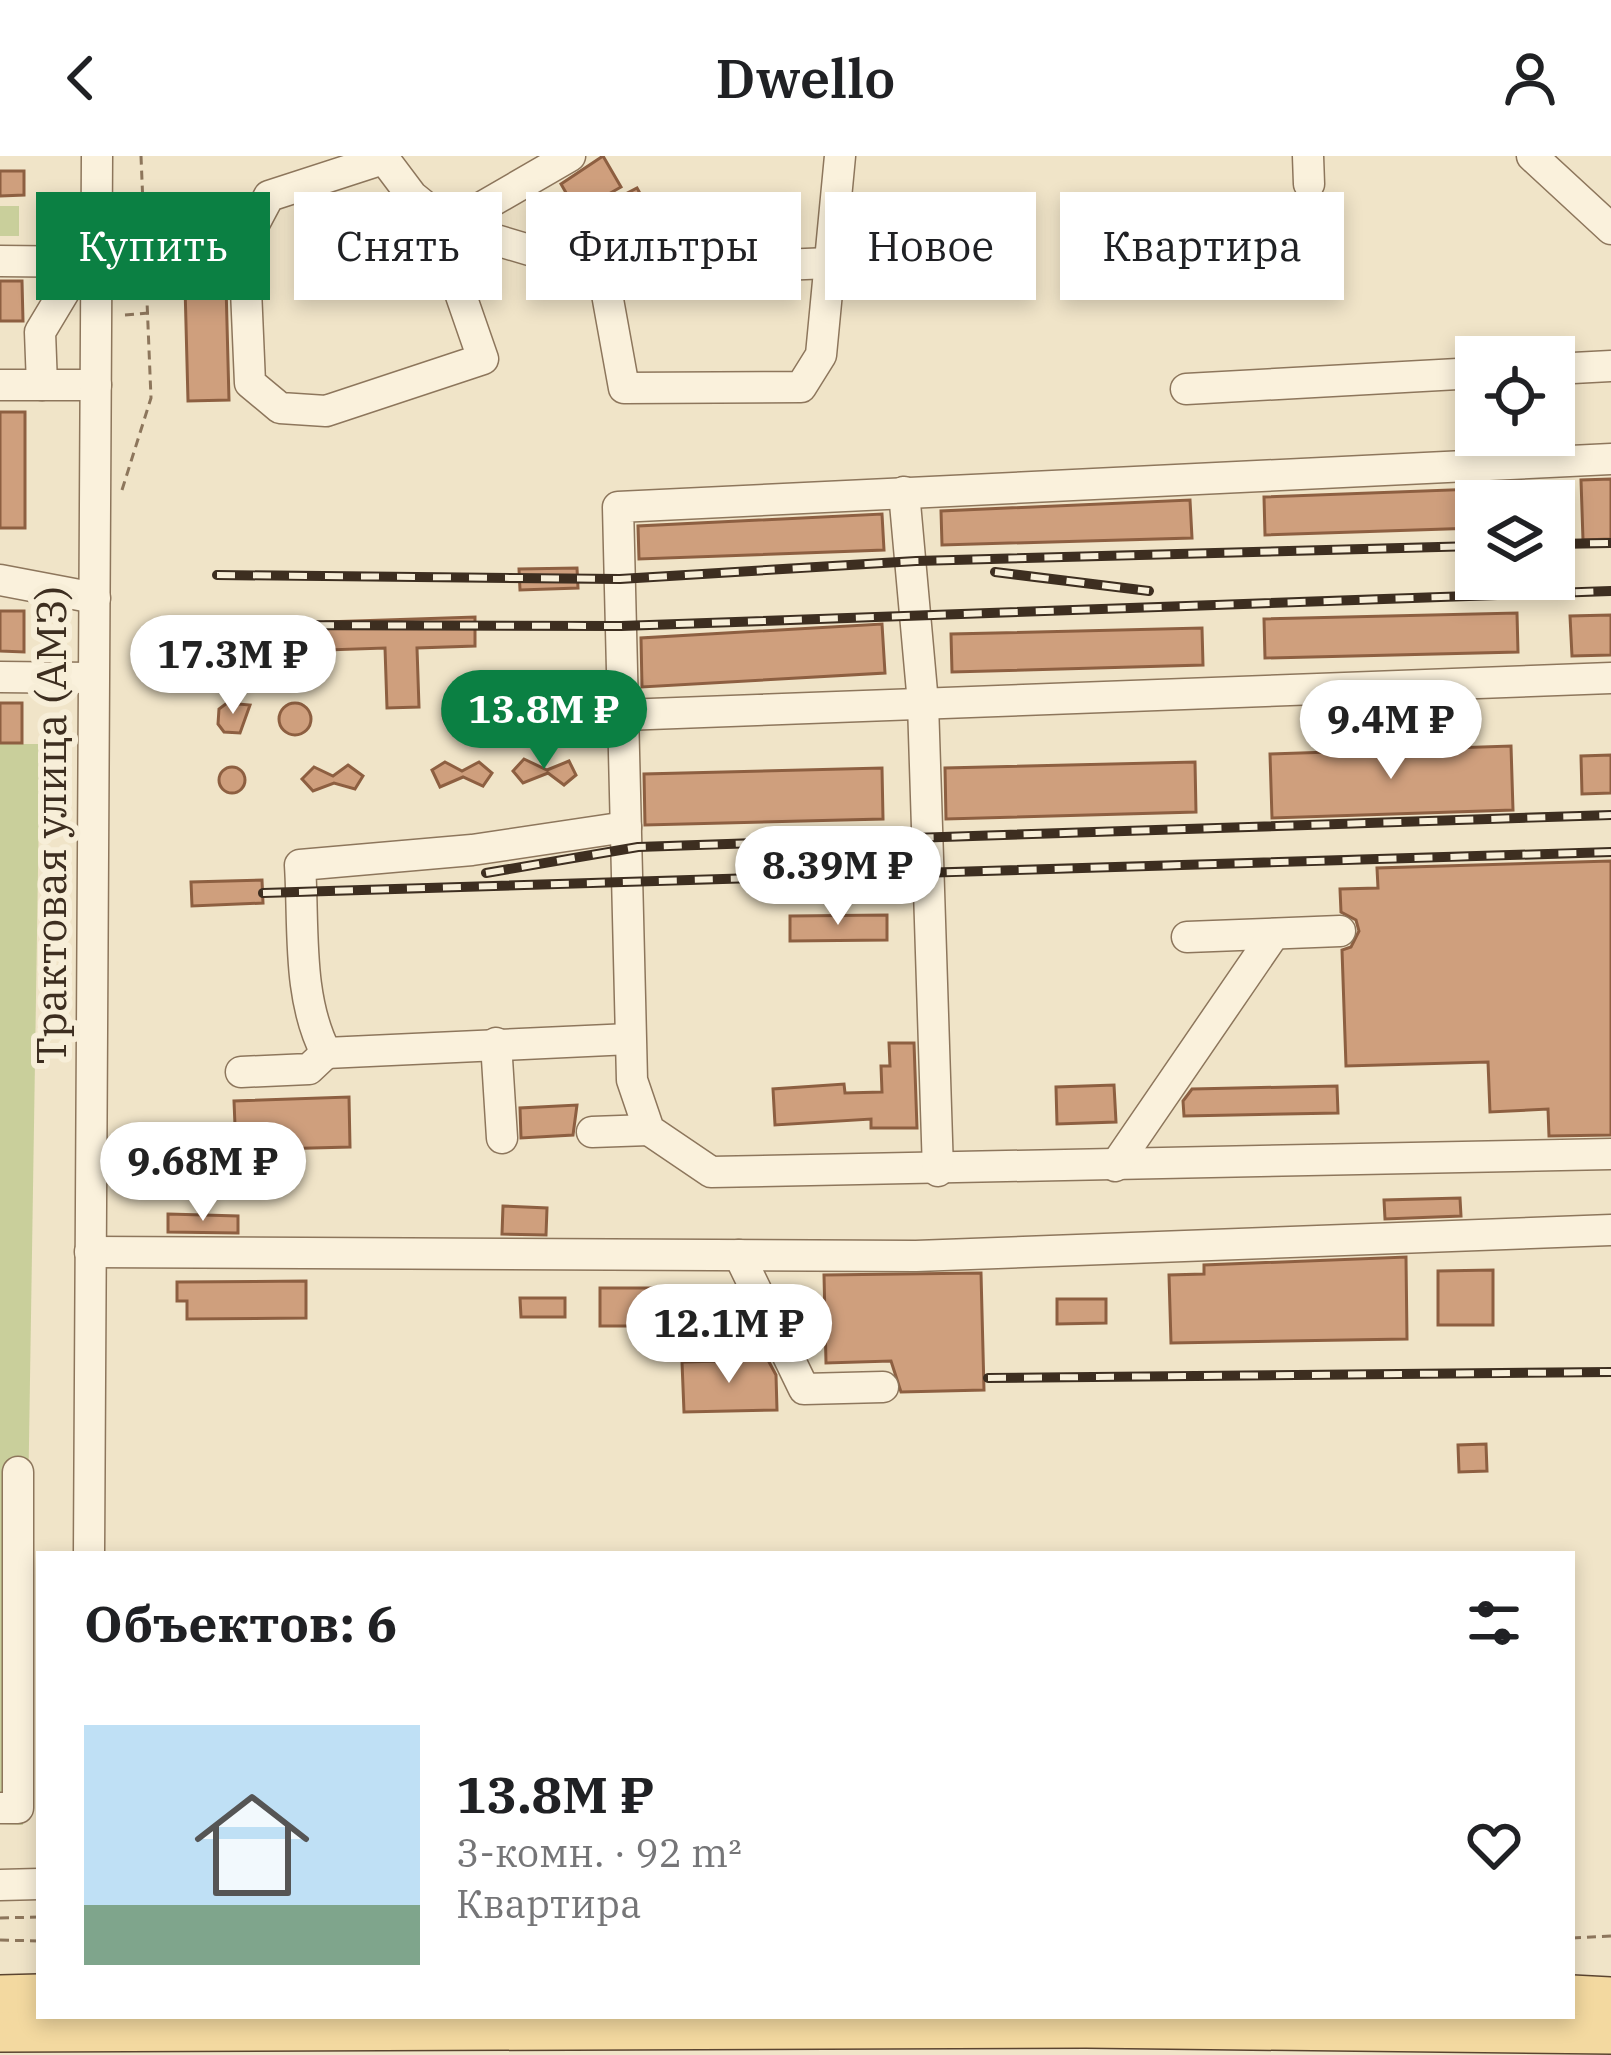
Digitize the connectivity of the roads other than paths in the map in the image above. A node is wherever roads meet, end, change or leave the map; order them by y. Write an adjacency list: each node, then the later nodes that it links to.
1 (97, 156): 6 (street, Трактовая улица (АМЗ))
2 (840, 156): 9 (street)
3 (1532, 156): 10 (street)
4 (382, 157): 7 (street); 15 (street)
5 (552, 161): 8 (street)
6 (94, 192)
7 (415, 192)
8 (493, 192)
9 (837, 192)
10 (1611, 229)
11 (0, 261): 12 (street)
12 (36, 261)
13 (62, 300): 22 (street)
14 (91, 300): 23 (street, Трактовая улица (АМЗ))
15 (465, 300)
16 (608, 300): 17 (street)
17 (826, 300)
18 (1611, 366): 19 (street)
19 (1575, 368)
20 (1455, 374): 24 (street)
21 (0, 385): 22 (street)
22 (42, 385): 23 (street)
23 (96, 385): 28 (street, Трактовая улица (АМЗ))
24 (1186, 389)
25 (1611, 459): 26 (street)
26 (904, 492): 32 (street); 33 (street)
27 (0, 580): 28 (street)
28 (95, 598): 30 (street, Трактовая улица (АМЗ))
29 (0, 676): 30 (street)
30 (94, 678): 49 (street, Трактовая улица (АМЗ))
31 (1611, 678): 32 (street)
32 (923, 703): 33 (street); 47 (street)
33 (623, 715): 34 (street)
34 (626, 826): 38 (street); 40 (street)
35 (1340, 931): 36 (street)
36 (1274, 934): 37 (street); 46 (street)
37 (1187, 937)
38 (630, 1039): 39 (street); 42 (street)
39 (496, 1043): 40 (street); 44 (street)
40 (326, 1053): 41 (street)
41 (241, 1072)
42 (649, 1130): 43 (street); 47 (street)
43 (592, 1132)
44 (502, 1138)
45 (1611, 1154): 46 (street)
46 (1115, 1166): 47 (street)
47 (938, 1171)
48 (1611, 1230): 50 (street)
49 (90, 1252): 50 (street); 53 (street, Трактовая улица (АМЗ))
50 (739, 1255): 51 (street)
51 (883, 1387)
52 (18, 1472): 54 (street)
53 (88, 1551)
54 (9, 1808)
55 (36, 1884): 56 (street)
56 (0, 1885)
57 (36, 1994): 58 (main road)
58 (0, 1995)
59 (1575, 1995): 60 (main road)
60 (1611, 1997)
61 (0, 2032): 64 (main road)
62 (1502, 2032): 63 (main road); 65 (main road); 66 (street)
63 (1611, 2034)
64 (598, 2042): 65 (main road)
65 (1084, 2042)
66 (1561, 2055)

